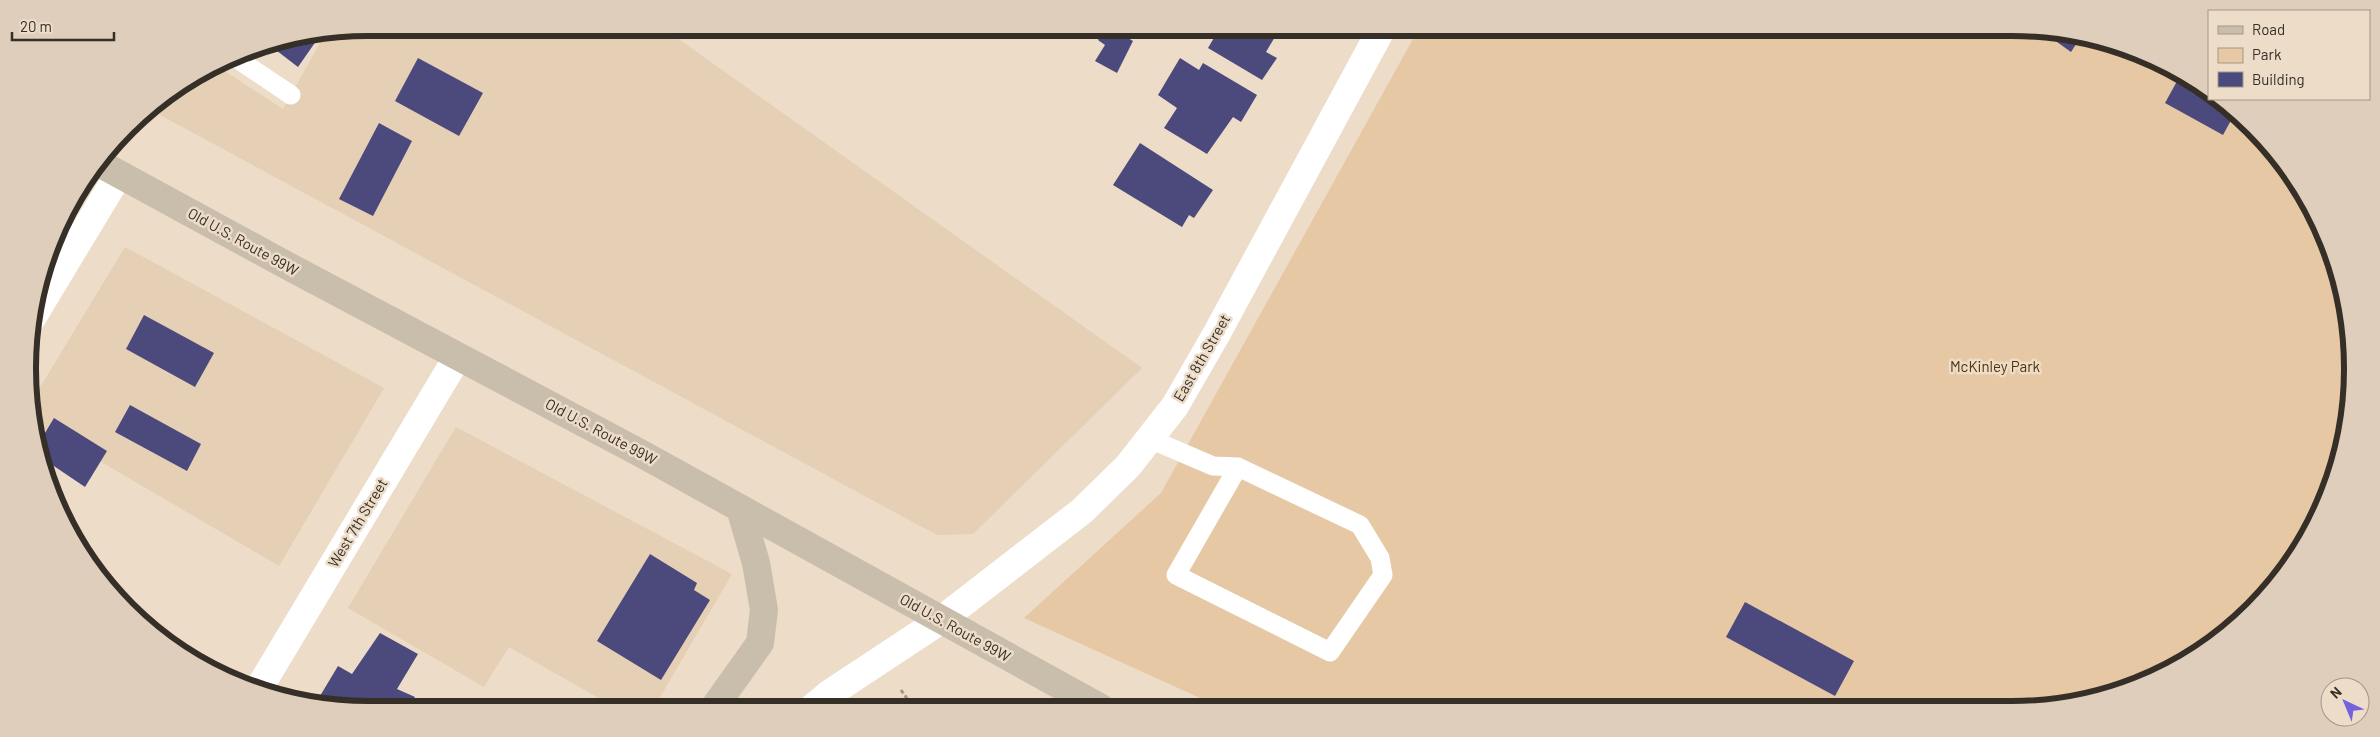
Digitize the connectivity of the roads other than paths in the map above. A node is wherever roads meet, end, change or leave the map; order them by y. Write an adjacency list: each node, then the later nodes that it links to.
1 (1378, 36): 7 (street, East 8th Street)
2 (242, 62): 3 (lane)
3 (291, 95)
4 (108, 168): 5 (street); 6 (main road, Old U.S. Route 99W)
5 (46, 289)
6 (458, 356): 9 (main road, Old U.S. Route 99W); 11 (street, West 7th Street)
7 (1150, 439): 8 (lane); 10 (street, East 8th Street)
8 (1238, 467): 8 (lane)
9 (740, 508): 10 (main road, Old U.S. Route 99W); 12 (main road)
10 (941, 620): 13 (street, East 8th Street); 14 (main road, Old U.S. Route 99W)
11 (262, 683)
12 (719, 701)
13 (821, 701)
14 (1087, 701)

